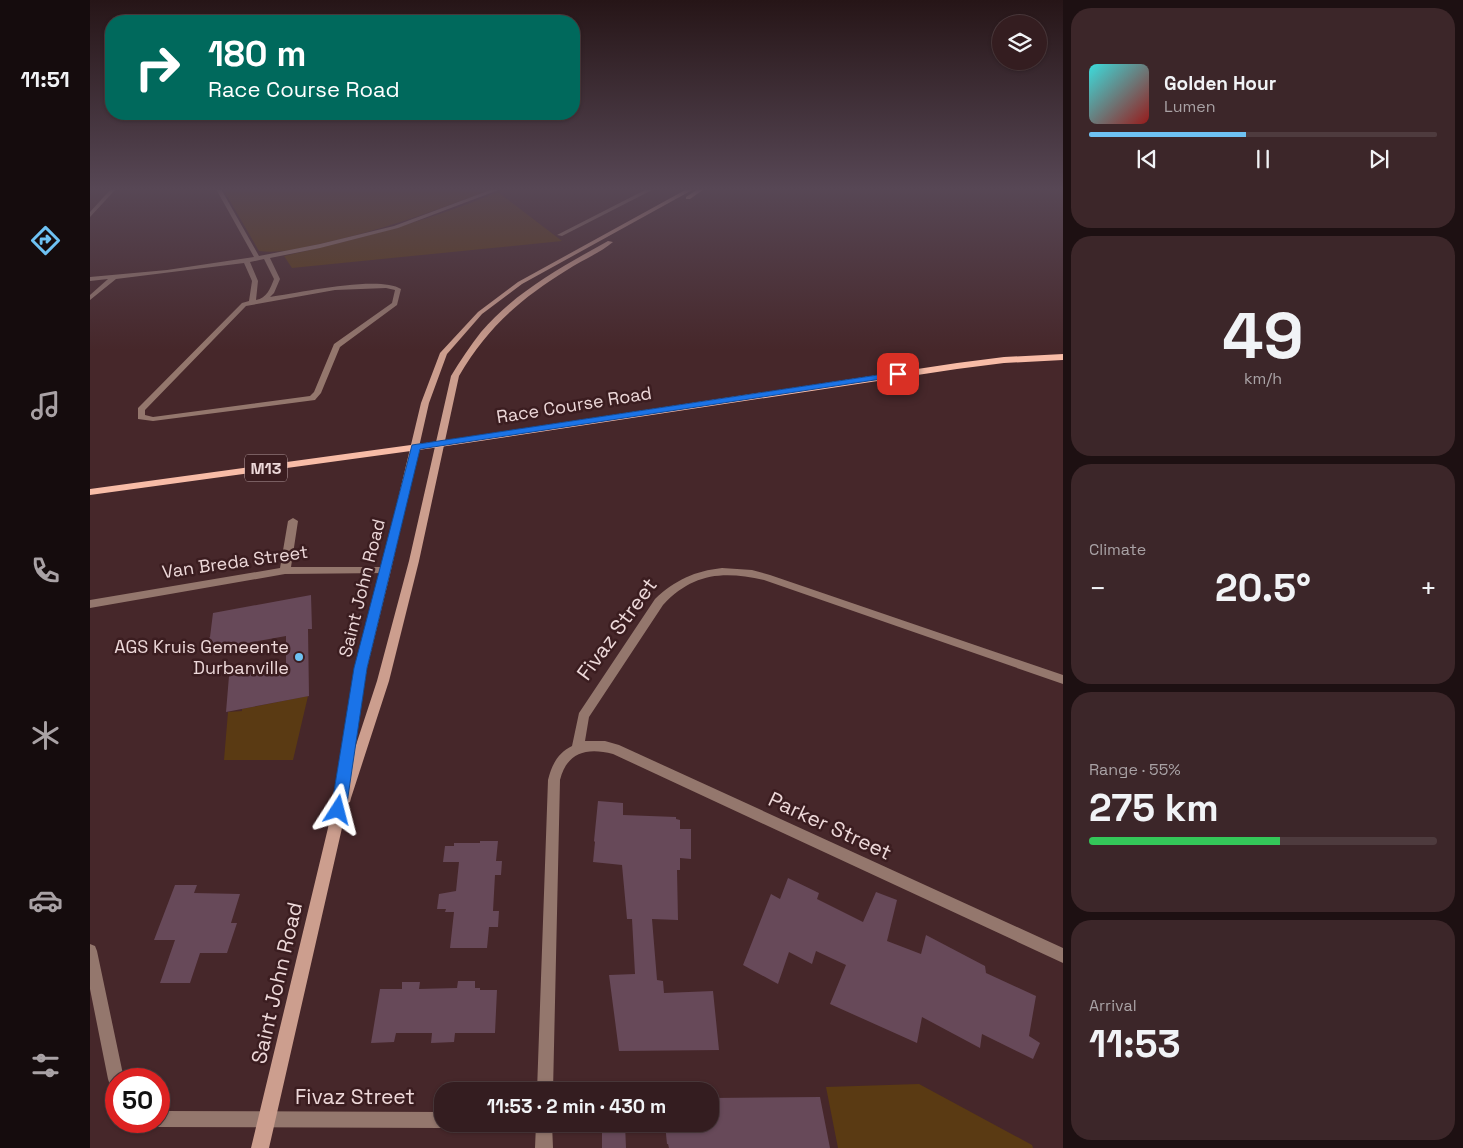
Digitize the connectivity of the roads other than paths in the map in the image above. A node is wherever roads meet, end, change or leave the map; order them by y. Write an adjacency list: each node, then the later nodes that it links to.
1 (248, 243): 6 (street)
2 (335, 243): 5 (street)
3 (594, 243): 15 (main road, Saint John Road)
4 (608, 243): 14 (main road, Saint John Road)
5 (266, 257): 6 (street); 11 (street)
6 (257, 258): 7 (street)
7 (246, 260): 8 (street); 12 (street)
8 (114, 277): 9 (street); 10 (street)
9 (90, 279)
10 (90, 298)
11 (263, 301): 12 (street); 12 (street)
12 (252, 302)
13 (1063, 357): 14 (main road, Race Course Road / M13)
14 (440, 444): 15 (main road, Race Course Road / M13); 23 (main road, Saint John Road)
15 (416, 447): 16 (main road, Race Course Road / M13); 18 (main road, Saint John Road)
16 (90, 492)
17 (293, 520): 19 (street)
18 (386, 570): 19 (street, Van Breda Street); 23 (main road, Saint John Road)
19 (285, 571): 20 (street, Van Breda Street)
20 (90, 604)
21 (1063, 680): 22 (street, Fivaz Street)
22 (578, 748): 25 (street, Parker Street); 27 (street)
23 (335, 828): 29 (main road, Saint John Road)
24 (90, 952): 26 (street)
25 (1063, 956)
26 (114, 1068)
27 (545, 1082)
28 (170, 1119): 29 (street)
29 (267, 1119): 30 (street, Fivaz Street); 32 (main road, Saint John Road)
30 (434, 1120)
31 (544, 1132): 33 (street)
32 (260, 1148)
33 (544, 1148)

